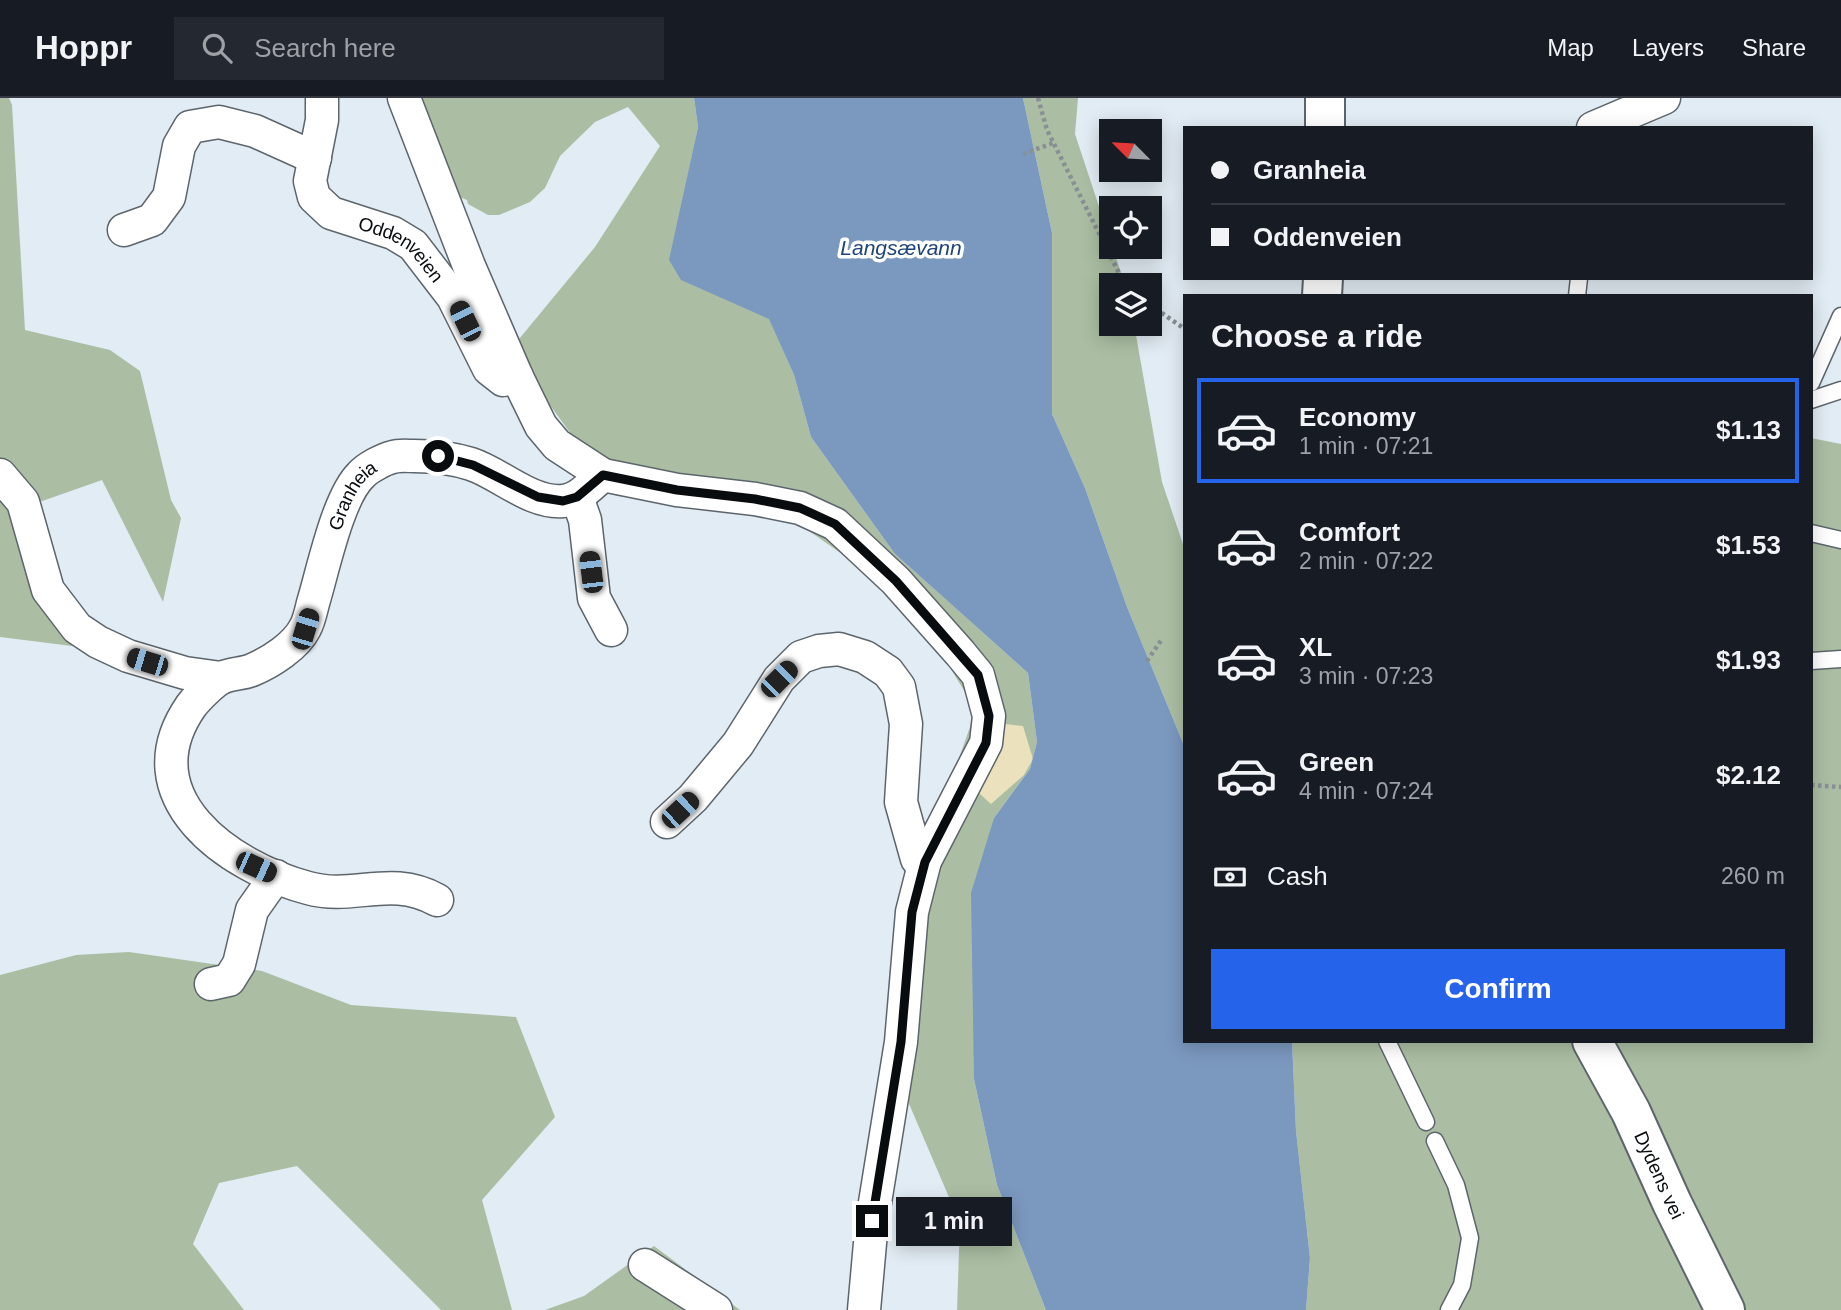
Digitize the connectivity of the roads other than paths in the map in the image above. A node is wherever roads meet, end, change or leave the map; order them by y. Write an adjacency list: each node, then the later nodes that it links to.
1 (322, 98): 7 (street, Oddenveien)
2 (404, 98): 10 (street, Oddenveien)
3 (1325, 98): 5 (street)
4 (1664, 98): 6 (street)
5 (1325, 126)
6 (1597, 126)
7 (315, 158): 8 (street); 10 (street, Oddenveien)
8 (124, 230)
9 (1841, 316): 11 (lane)
10 (517, 377): 15 (street, Oddenveien)
11 (1813, 379)
12 (1841, 390): 13 (lane)
13 (1813, 399)
14 (0, 475): 22 (street, Granheia)
15 (603, 475): 16 (street); 24 (street, Oddenveien)
16 (577, 497): 19 (street); 22 (street, Granheia)
17 (1813, 533): 18 (lane)
18 (1841, 540)
19 (611, 630)
20 (1841, 659): 21 (lane)
21 (1813, 661)
22 (221, 678): 25 (street, Granheia)
23 (667, 822): 24 (street)
24 (925, 862): 34 (street, Oddenveien)
25 (276, 876): 26 (street, Granheia); 27 (street)
26 (437, 901)
27 (211, 984)
28 (1388, 1043): 30 (lane)
29 (1593, 1043): 36 (street, Dydens vei)
30 (1426, 1122)
31 (1435, 1141): 35 (lane)
32 (645, 1265): 33 (street)
33 (716, 1310)
34 (863, 1310)
35 (1449, 1310)
36 (1725, 1310)

